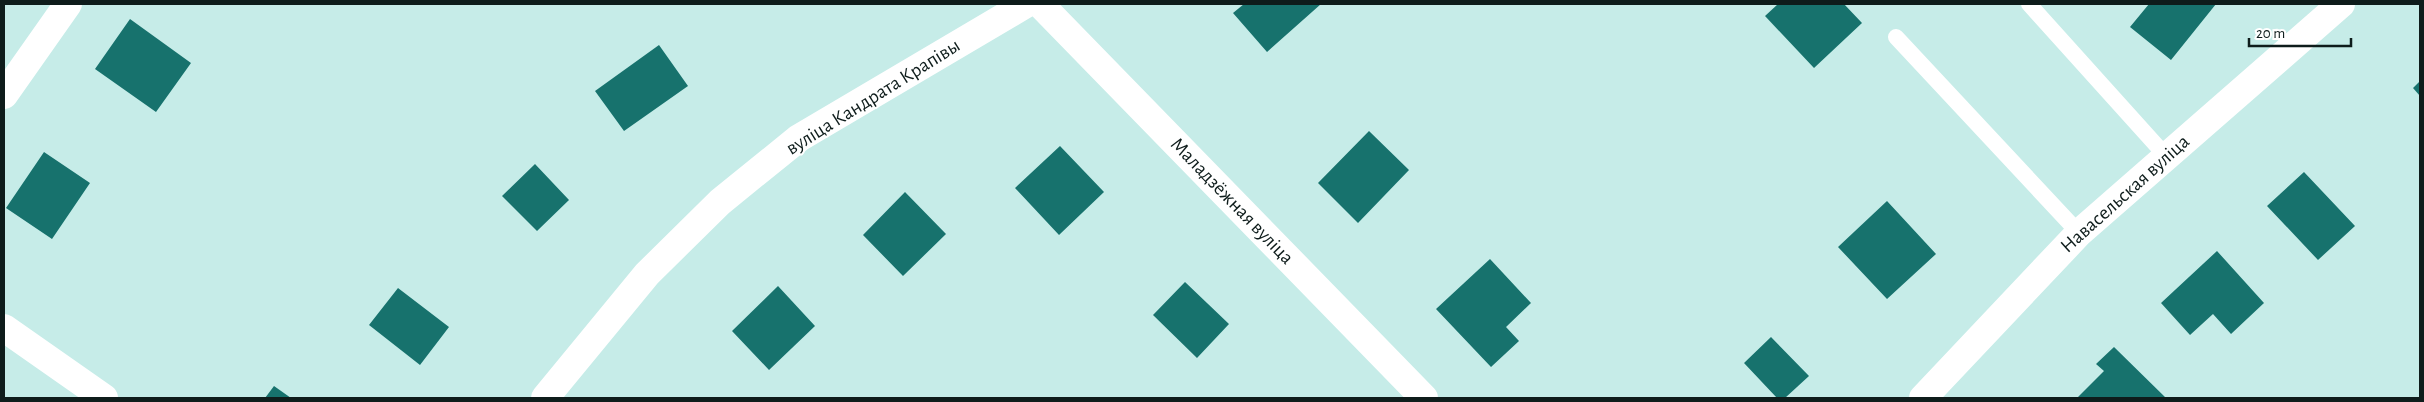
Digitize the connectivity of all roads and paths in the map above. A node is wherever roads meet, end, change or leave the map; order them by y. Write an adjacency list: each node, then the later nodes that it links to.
1 (68, 4): 7 (street)
2 (1026, 4): 12 (street, вуліца Кандрата Крапівы)
3 (1040, 4): 13 (street, Маладзёжная вуліца)
4 (2029, 4): 8 (lane)
5 (2341, 4): 8 (street, Навасельская вуліца)
6 (1896, 37): 9 (lane)
7 (4, 95)
8 (2166, 156): 9 (street, Навасельская вуліца)
9 (2079, 233): 14 (street, Навасельская вуліца)
10 (4, 328): 11 (street)
11 (104, 398)
12 (545, 398)
13 (1424, 398)
14 (1923, 398)

